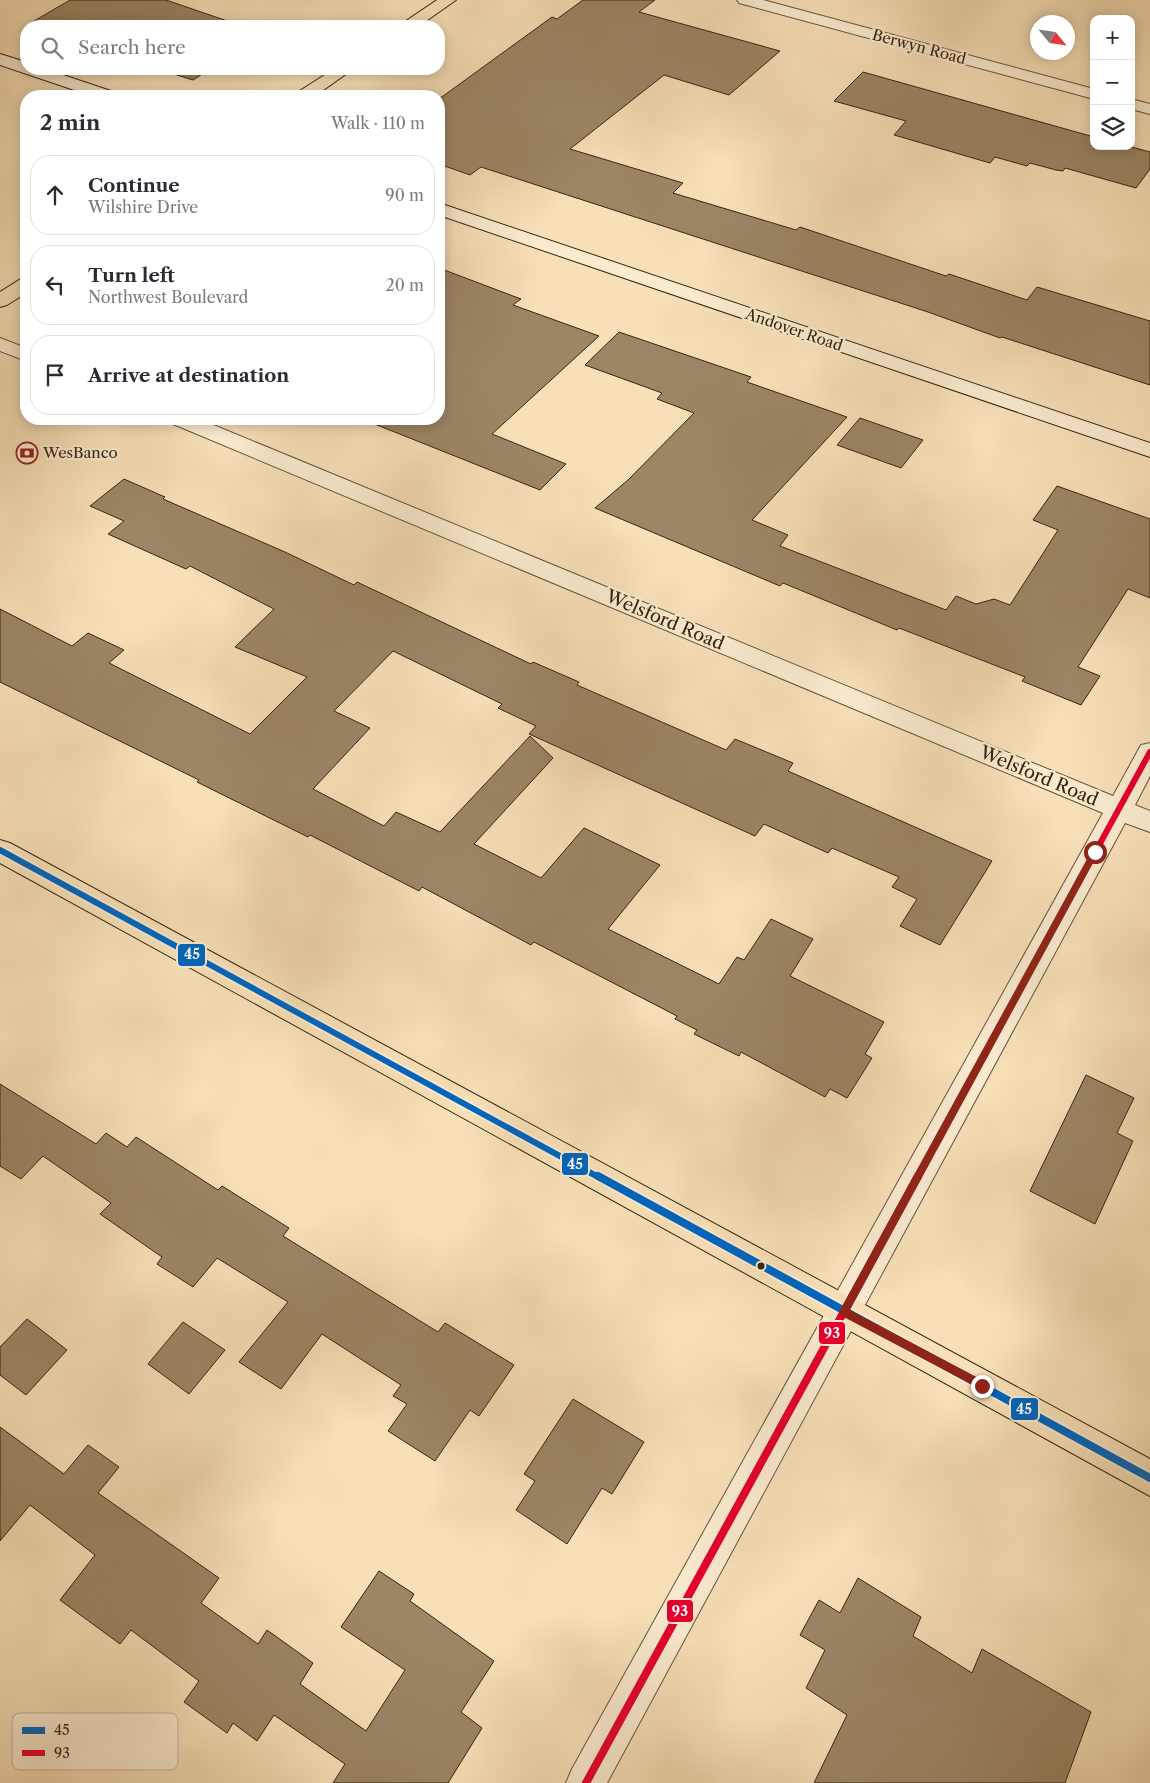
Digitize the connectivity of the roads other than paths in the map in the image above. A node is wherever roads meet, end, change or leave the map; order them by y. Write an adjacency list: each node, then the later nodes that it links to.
1 (448, 0): 3 (main road)
2 (745, 0): 10 (street, Berwyn Road)
3 (418, 20)
4 (0, 59): 5 (street)
5 (20, 65)
6 (48, 75): 8 (street)
7 (337, 75): 9 (main road)
8 (91, 90)
9 (313, 90)
10 (1090, 93)
11 (1135, 105): 12 (street)
12 (1150, 109)
13 (445, 211): 19 (street, Andover Road)
14 (20, 288): 15 (main road)
15 (0, 301)
16 (0, 344): 17 (street)
17 (20, 352)
18 (195, 425): 21 (street, Welsford Road)
19 (1150, 450)
20 (1150, 752): 21 (street)
21 (1119, 809): 22 (street, Welsford Road); 24 (street)
22 (1150, 822)
23 (0, 850): 24 (main road)
24 (844, 1312): 25 (main road); 26 (street)
25 (1150, 1478)
26 (586, 1783)

